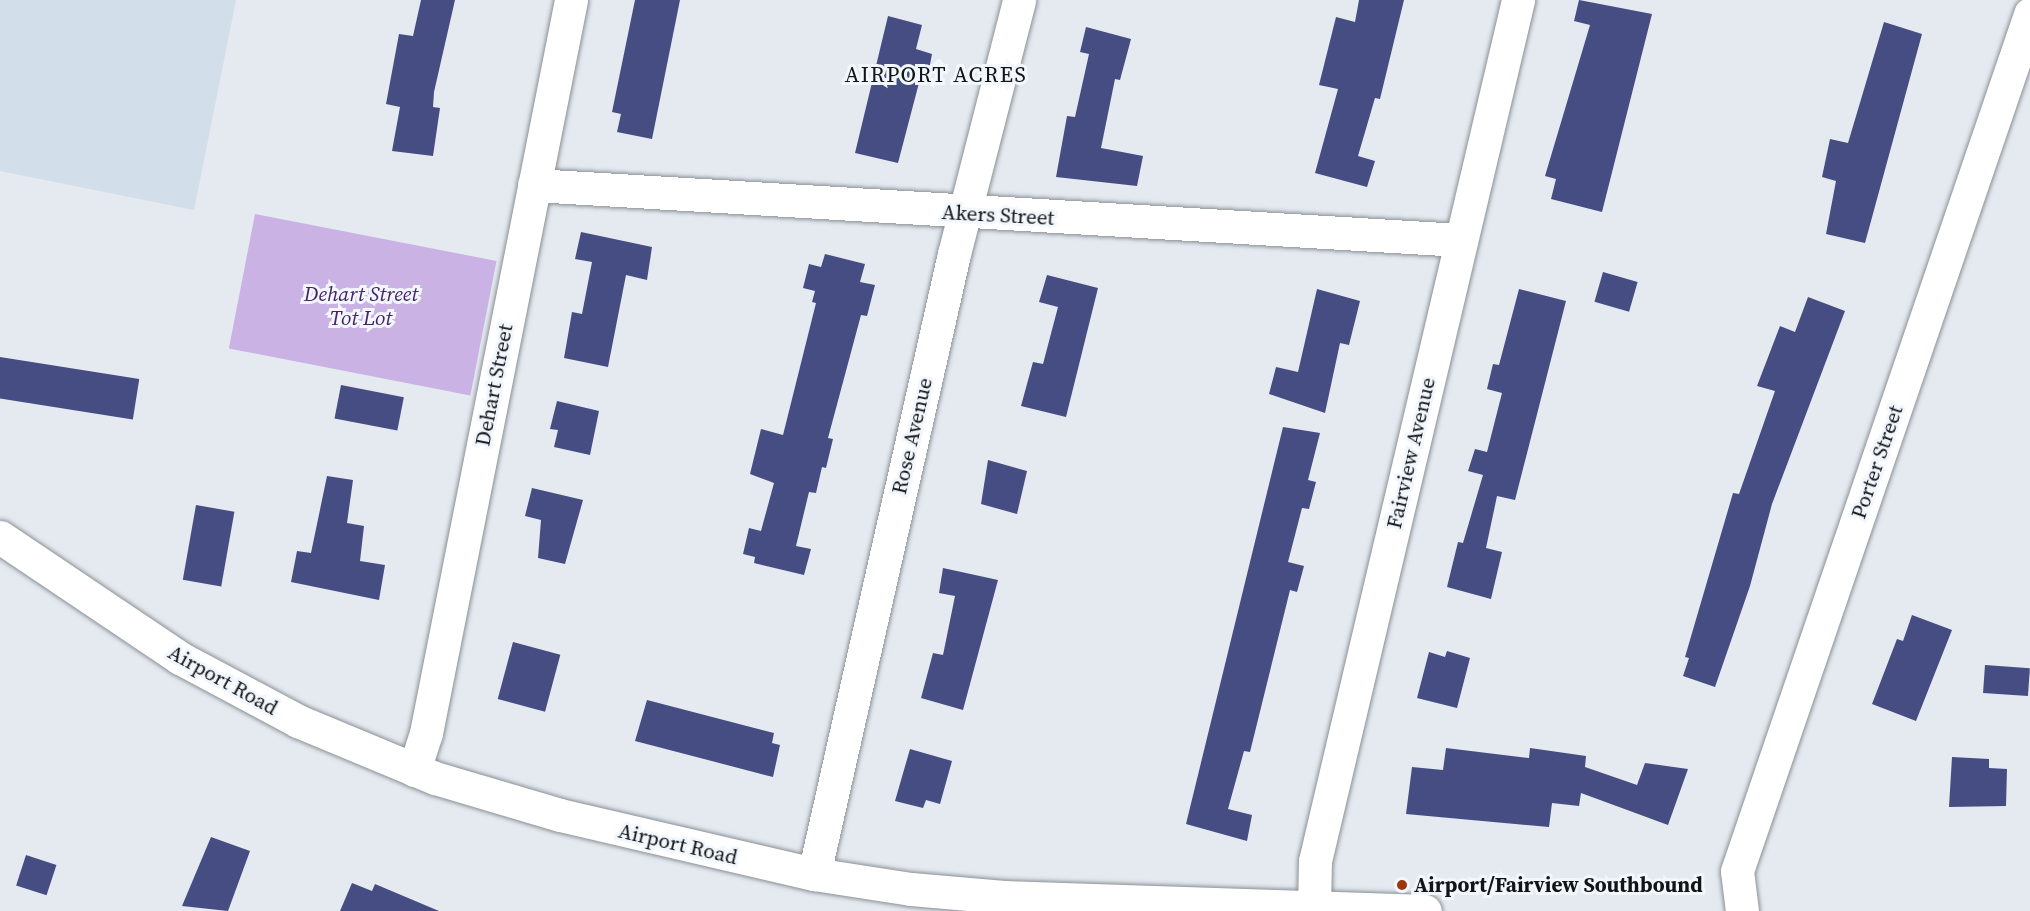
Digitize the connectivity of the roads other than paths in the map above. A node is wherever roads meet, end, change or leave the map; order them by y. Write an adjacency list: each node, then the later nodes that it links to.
1 (571, 0): 5 (street, Dehart Street)
2 (1019, 0): 6 (street, Rose Avenue)
3 (1518, 0): 7 (street, Fairview Avenue)
4 (2030, 14): 14 (street, Porter Street)
5 (534, 185): 6 (street, Akers Street); 9 (street, Dehart Street)
6 (968, 214): 7 (street, Akers Street); 10 (street, Rose Avenue)
7 (1461, 240): 12 (street, Fairview Avenue)
8 (0, 537): 9 (street, Airport Road)
9 (414, 770): 10 (street, Airport Road)
10 (814, 874): 11 (street, Airport Road)
11 (1003, 904): 12 (street, Airport Road)
12 (1314, 909): 13 (street, Airport Road)
13 (1425, 911)
14 (1742, 911)

